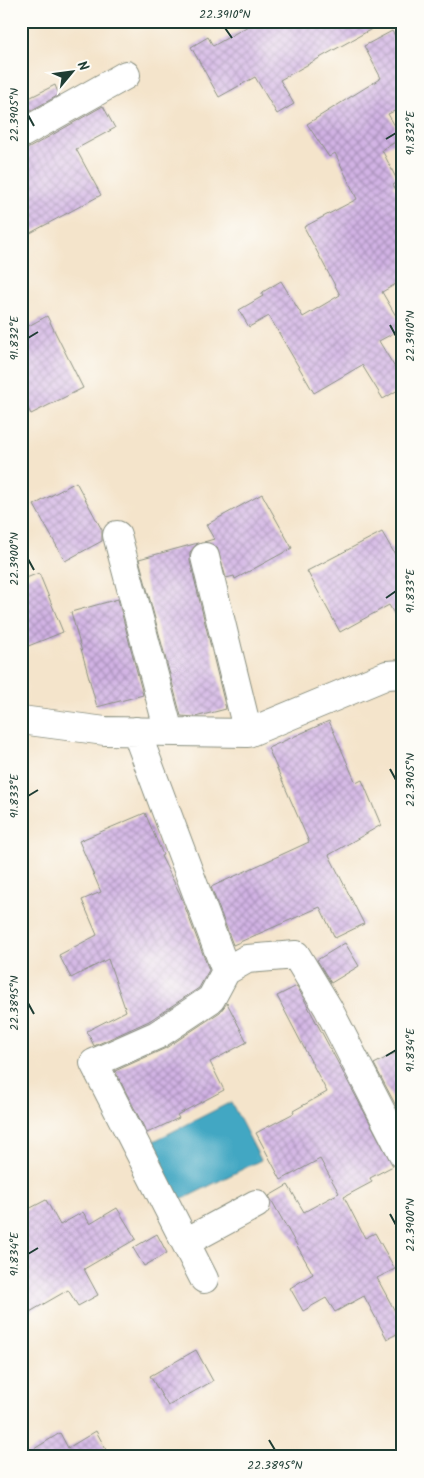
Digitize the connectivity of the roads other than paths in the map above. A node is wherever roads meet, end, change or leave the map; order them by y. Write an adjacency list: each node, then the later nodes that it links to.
1 (126, 75): 2 (street)
2 (21, 134)
3 (117, 535): 8 (street)
4 (205, 556): 9 (street)
5 (398, 671): 9 (street)
6 (21, 720): 7 (street)
7 (136, 731): 8 (street); 10 (street)
8 (168, 732): 9 (street)
9 (248, 733)
10 (226, 971): 11 (street); 13 (street)
11 (403, 1154)
12 (256, 1204): 13 (street)
13 (186, 1242): 14 (street)
14 (204, 1279)

